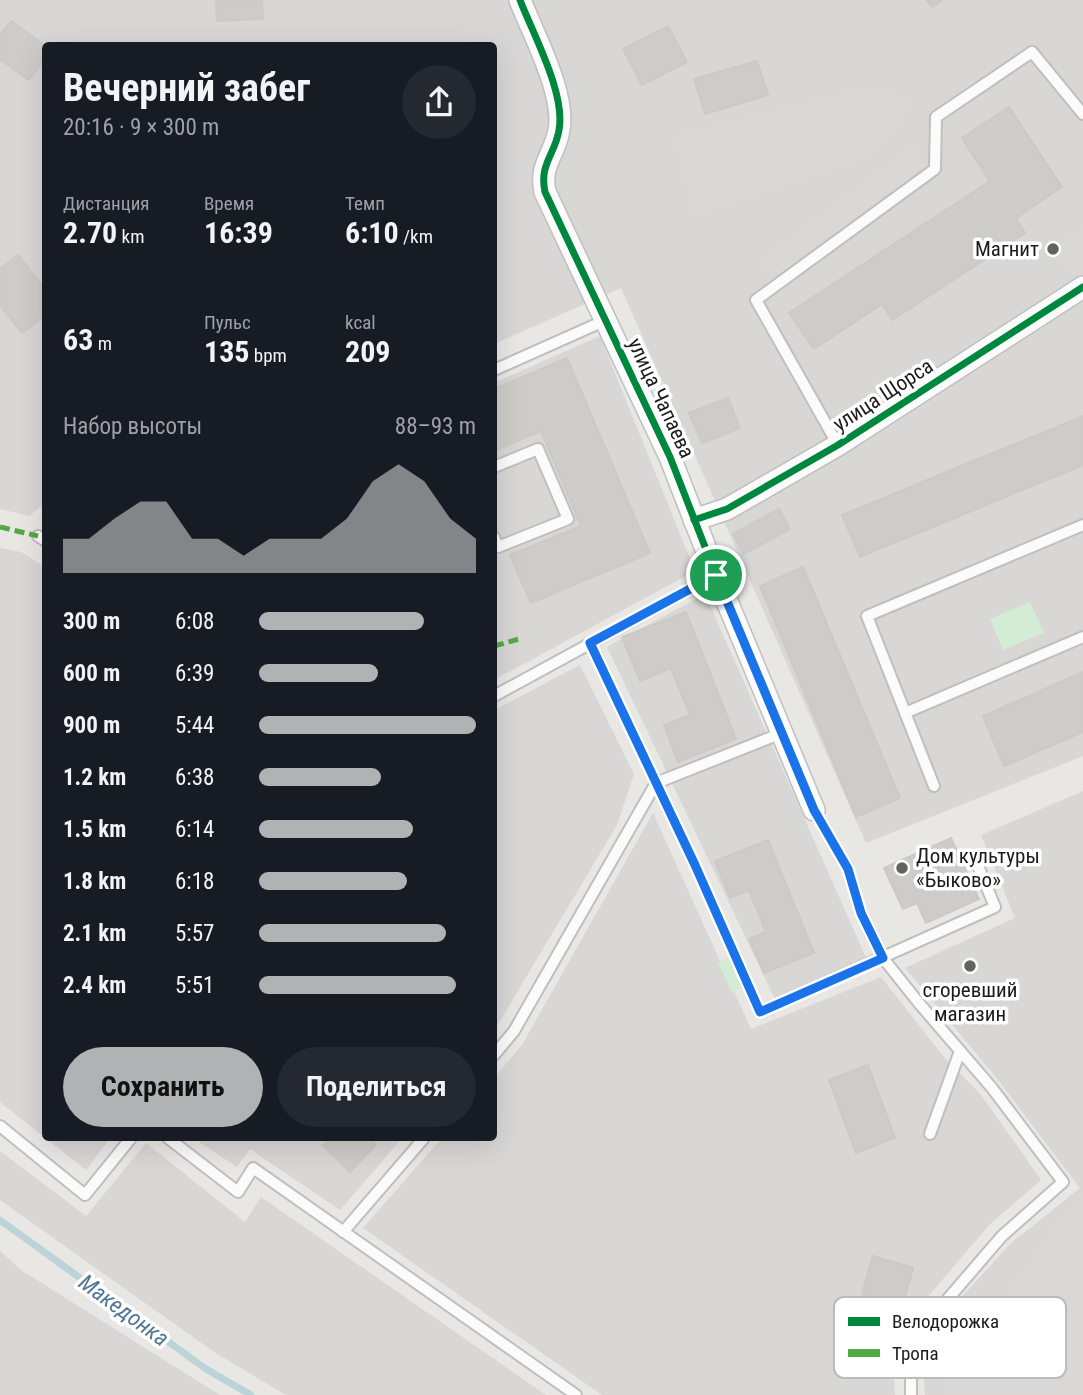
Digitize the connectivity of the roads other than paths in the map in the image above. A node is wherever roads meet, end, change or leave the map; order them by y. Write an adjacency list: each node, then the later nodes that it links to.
1 (520, 0): 4 (street, улица Чапаева)
2 (1082, 109): 6 (lane)
3 (1083, 287): 6 (street, улица Щорса)
4 (606, 320): 5 (lane); 8 (street, улица Чапаева)
5 (497, 369)
6 (838, 445): 8 (street, улица Щорса)
7 (497, 466): 10 (lane)
8 (694, 520): 11 (street, улица Чапаева)
9 (1083, 525): 15 (lane)
10 (497, 544)
11 (716, 575): 13 (lane); 16 (street, улица Чапаева)
12 (1083, 638): 15 (lane)
13 (590, 643): 14 (lane); 17 (lane)
14 (497, 694)
15 (905, 713): 18 (lane)
16 (782, 733): 17 (lane); 19 (street, улица Чапаева)
17 (656, 783): 21 (lane); 22 (lane)
18 (934, 786)
19 (814, 810): 21 (lane)
20 (976, 861): 21 (lane)
21 (883, 958): 23 (lane)
22 (497, 1051)
23 (960, 1051): 25 (lane); 30 (lane)
24 (0, 1126): 26 (lane)
25 (930, 1134)
26 (129, 1141)
27 (172, 1141): 29 (lane)
28 (421, 1141): 29 (lane)
29 (344, 1232): 31 (lane)
30 (950, 1297)
31 (576, 1395)

